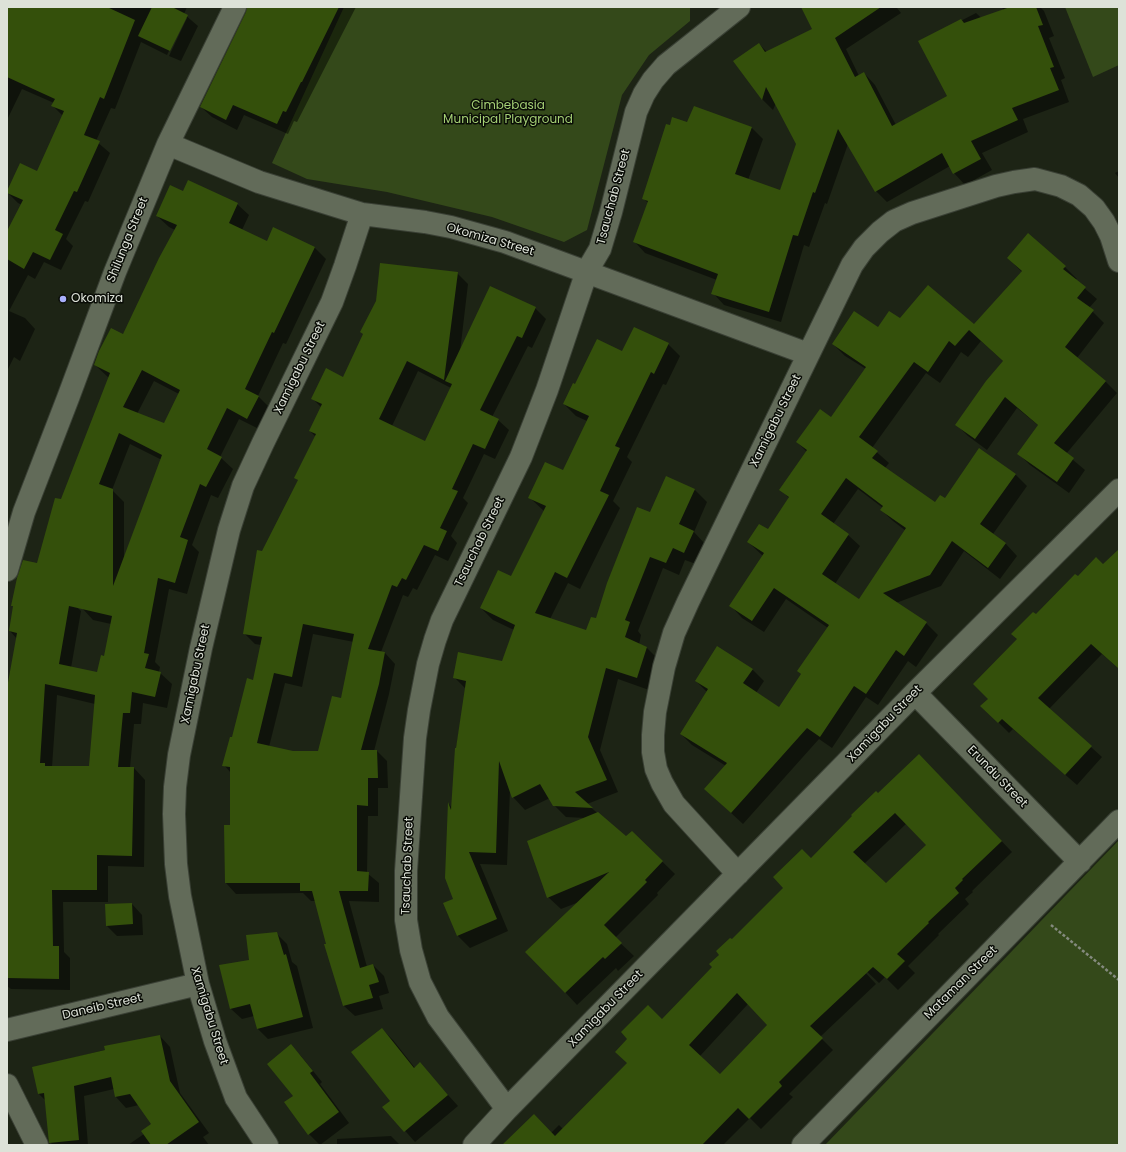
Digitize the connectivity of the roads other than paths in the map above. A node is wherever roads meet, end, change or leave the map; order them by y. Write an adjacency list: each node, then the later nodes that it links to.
1 (235, 7): 3 (street, Shilunga Street)
2 (736, 8): 6 (street, Tsauchab Street)
3 (168, 144): 4 (street, Okomiza Street); 9 (street, Shilunga Street)
4 (362, 214): 6 (street, Okomiza Street); 14 (street, Xamigabu Street)
5 (1119, 261): 7 (street, Xamigabu Street)
6 (587, 271): 7 (street, Okomiza Street); 17 (street, Tsauchab Street)
7 (808, 354): 13 (street, Xamigabu Street)
8 (1119, 490): 10 (street, Xamigabu Street)
9 (7, 570)
10 (915, 693): 12 (street, Erundu Street); 13 (street, Xamigabu Street)
11 (1119, 821): 12 (street, Mataman Street)
12 (1080, 862): 21 (street, Mataman Street)
13 (738, 874): 17 (street, Xamigabu Street)
14 (198, 984): 15 (street, Daneib Street); 19 (street, Xamigabu Street)
15 (7, 1030)
16 (7, 1086): 18 (street)
17 (507, 1109): 20 (street, Xamigabu Street)
18 (36, 1145)
19 (267, 1145)
20 (474, 1145)
21 (803, 1145)

